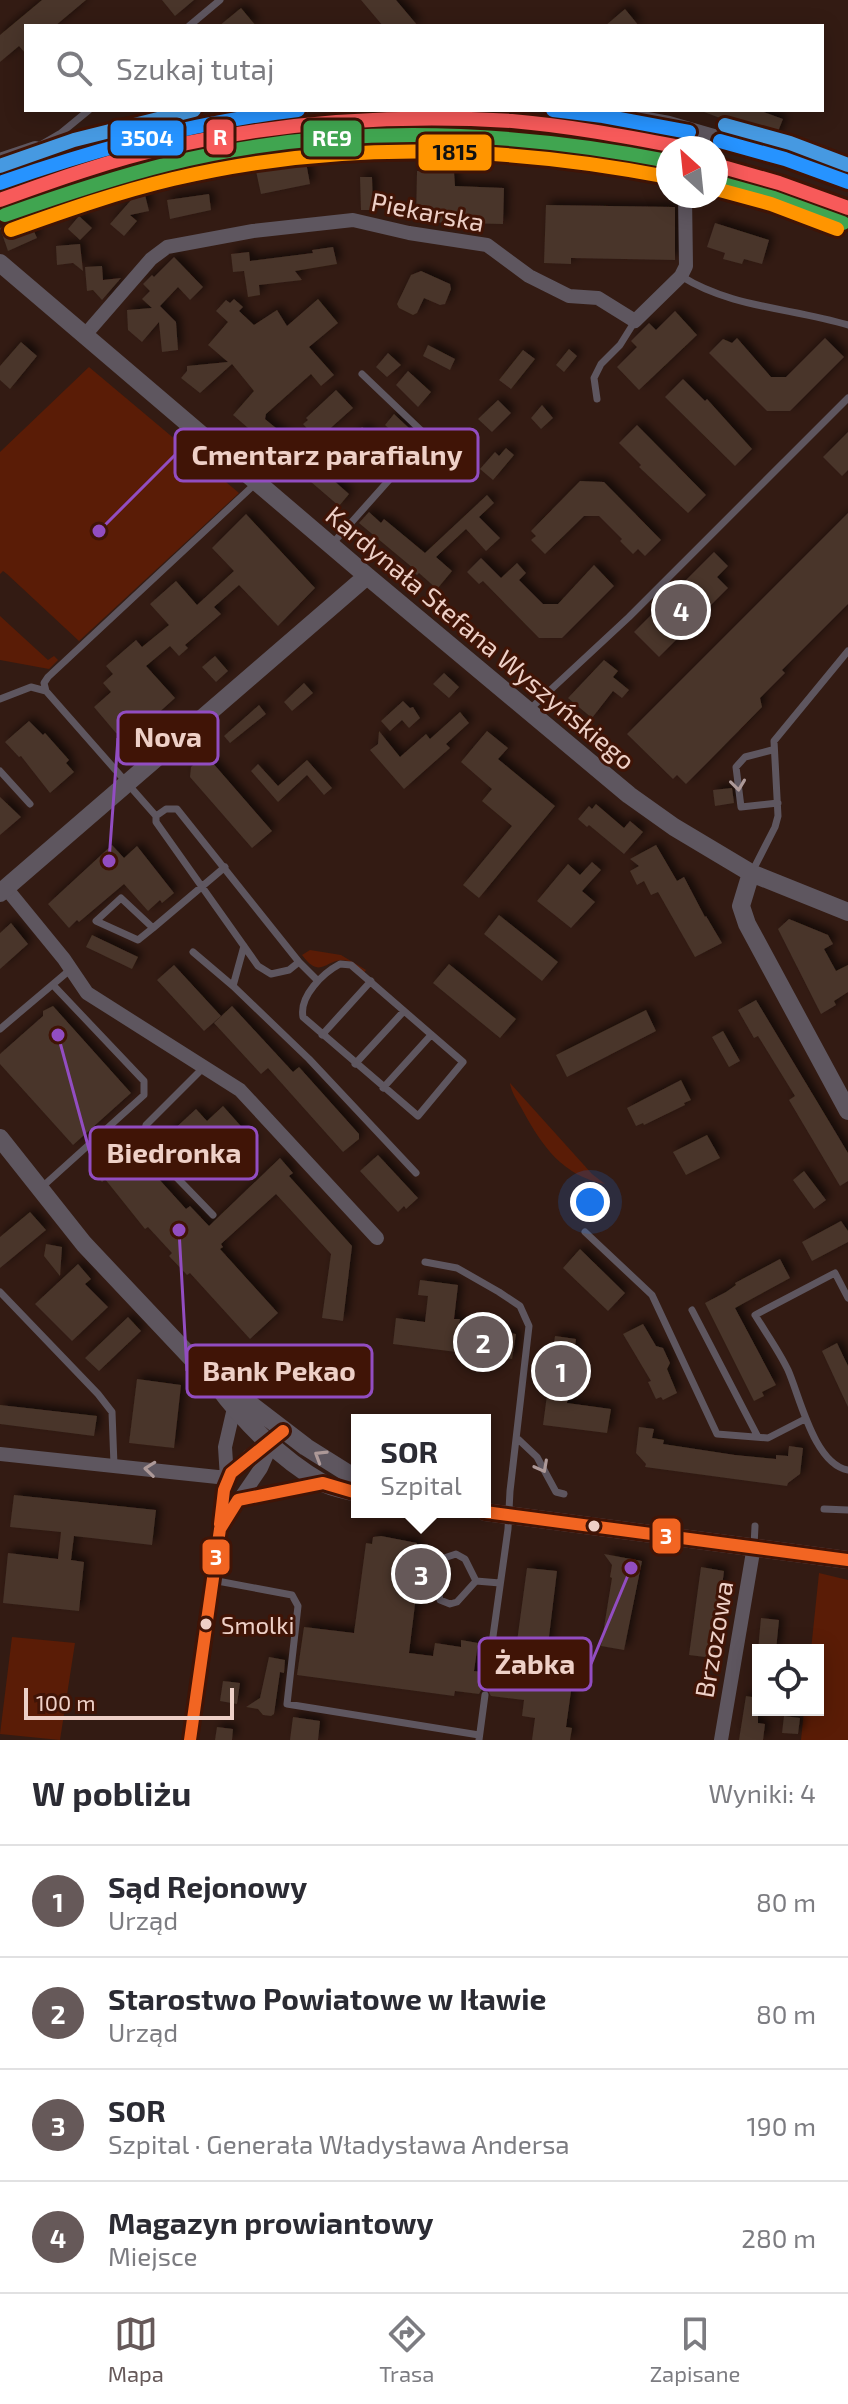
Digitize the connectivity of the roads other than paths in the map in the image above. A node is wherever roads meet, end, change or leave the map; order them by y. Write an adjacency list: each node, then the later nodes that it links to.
1 (220, 0): 2 (lane)
2 (191, 24)
3 (87, 112): 6 (lane)
4 (290, 112): 6 (street)
5 (610, 112): 8 (street)
6 (35, 148): 7 (street)
7 (0, 160)
8 (848, 175)
9 (685, 208): 11 (street)
10 (0, 263): 14 (street, Kardynała Stefana Wyszyńskiego)
11 (681, 276): 12 (street); 13 (lane)
12 (635, 321): 14 (street, Piekarska); 17 (lane)
13 (848, 325)
14 (85, 335): 18 (street, Kardynała Stefana Wyszyńskiego)
15 (362, 374): 19 (lane)
16 (848, 398): 24 (lane)
17 (597, 399)
18 (258, 482): 19 (street, Kardynała Stefana Wyszyńskiego); 22 (lane)
19 (331, 545): 20 (street, Kardynała Stefana Wyszyńskiego)
20 (367, 576): 24 (street, Kardynała Stefana Wyszyńskiego); 27 (street)
21 (848, 651): 25 (lane)
22 (46, 691): 23 (lane); 27 (lane)
23 (0, 699)
24 (529, 711): 32 (street, Kardynała Stefana Wyszyńskiego)
25 (772, 750): 28 (lane); 28 (lane, one-way to 28)
26 (0, 771): 29 (lane)
27 (126, 784): 30 (lane); 34 (street)
28 (778, 803): 32 (lane)
29 (30, 804)
30 (156, 816): 31 (lane); 33 (lane)
31 (225, 867): 33 (lane); 39 (lane)
32 (751, 873): 35 (street, Kardynała Stefana Wyszyńskiego); 52 (street)
33 (202, 887): 36 (lane); 37 (lane)
34 (3, 891): 40 (street)
35 (848, 912)
36 (153, 928): 36 (lane)
37 (244, 946): 39 (lane); 44 (lane)
38 (193, 952): 44 (lane)
39 (299, 962): 41 (lane)
40 (71, 969): 43 (lane); 50 (street)
41 (317, 980): 42 (lane); 47 (lane)
42 (371, 981): 45 (lane); 47 (lane)
43 (53, 985): 46 (lane); 55 (lane)
44 (233, 986): 54 (lane)
45 (404, 1011): 48 (lane); 49 (lane)
46 (0, 1029)
47 (322, 1035): 49 (lane)
48 (431, 1035): 51 (lane); 51 (lane)
49 (355, 1064): 51 (lane)
50 (204, 1067): 56 (lane); 58 (street)
51 (383, 1088)
52 (848, 1111)
53 (0, 1138): 55 (street)
54 (416, 1173)
55 (41, 1189): 63 (street)
56 (213, 1215)
57 (585, 1232): 67 (lane)
58 (377, 1238)
59 (425, 1262): 68 (lane)
60 (0, 1292): 70 (lane)
61 (848, 1298): 65 (lane)
62 (692, 1310): 67 (lane)
63 (216, 1384): 64 (street); 66 (street)
64 (234, 1408): 66 (street); 73 (street)
65 (805, 1419): 67 (lane); 71 (lane)
66 (278, 1437): 72 (street, one-way to 66); 73 (street); 74 (street); 77 (street)
67 (758, 1437)
68 (518, 1439): 76 (lane, one-way to 76); 81 (lane)
69 (0, 1454): 70 (street)
70 (114, 1465): 73 (street, one-way to 70)
71 (848, 1470)
72 (351, 1476)
73 (227, 1478): 83 (street)
74 (323, 1483): 75 (street); 77 (street)
75 (351, 1491)
76 (564, 1494)
77 (238, 1500): 83 (street)
78 (824, 1509): 79 (lane)
79 (848, 1510)
80 (491, 1513): 81 (street)
81 (508, 1515): 84 (street); 88 (lane)
82 (755, 1526): 84 (lane)
83 (220, 1529): 86 (street)
84 (754, 1546): 85 (street); 93 (street, Brzozowa)
85 (848, 1560)
86 (212, 1580): 91 (lane); 92 (street)
87 (476, 1581): 87 (lane); 88 (lane)
88 (500, 1583): 89 (lane)
89 (488, 1672)
90 (485, 1695): 91 (lane)
91 (479, 1738)
92 (190, 1740)
93 (721, 1740)

